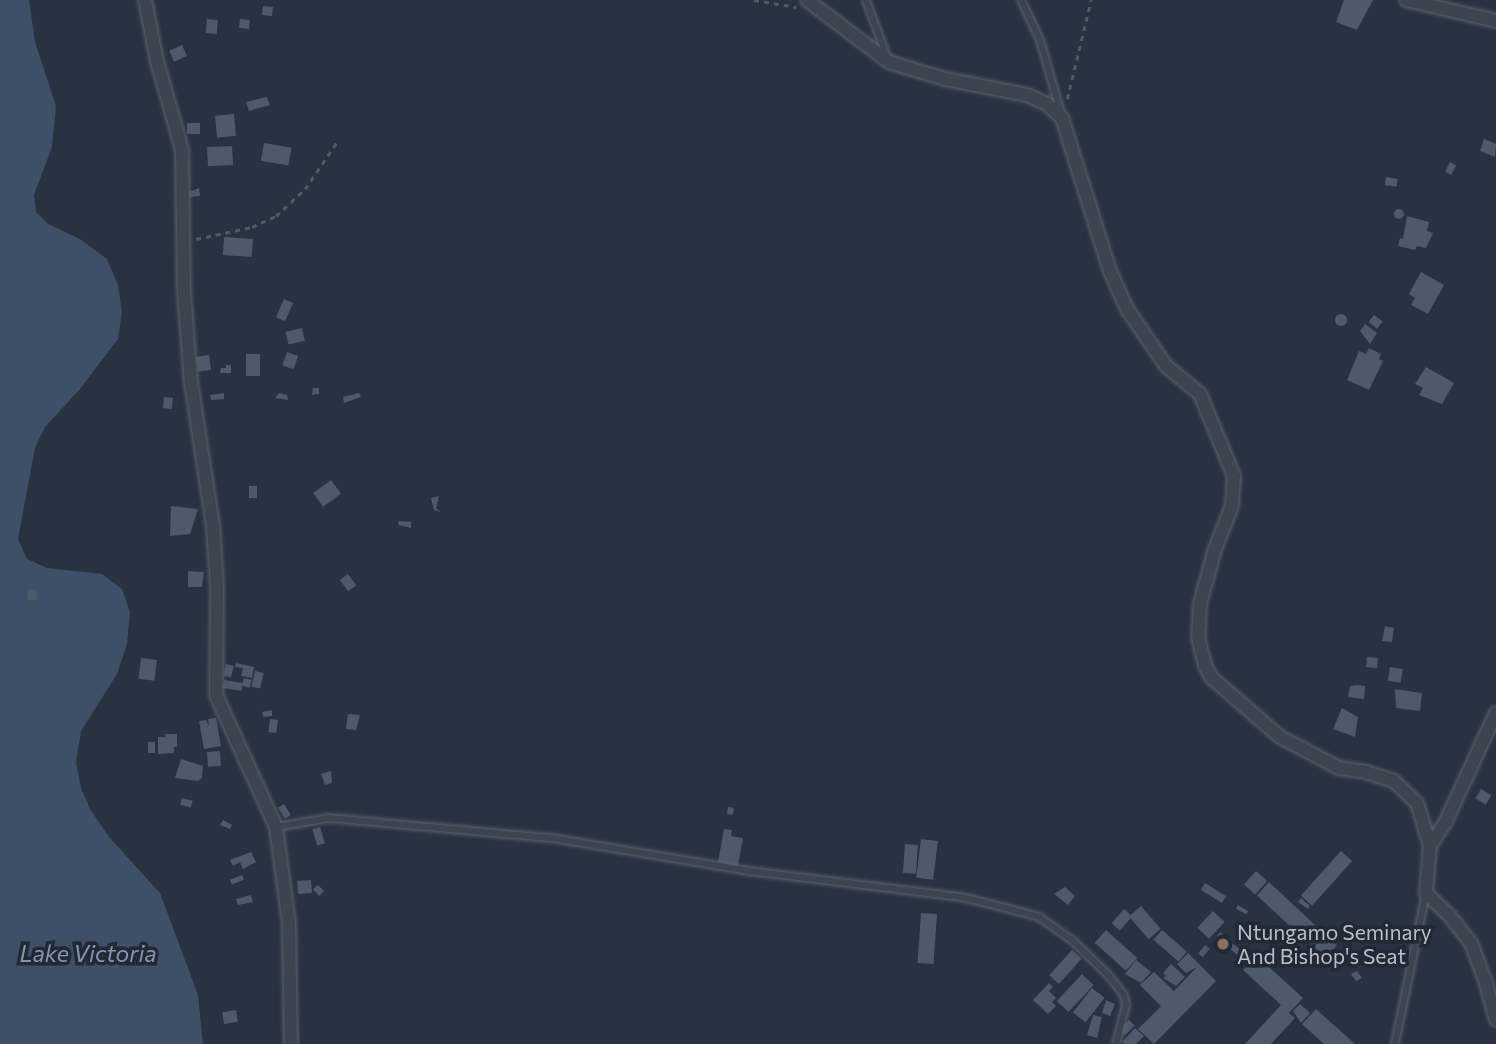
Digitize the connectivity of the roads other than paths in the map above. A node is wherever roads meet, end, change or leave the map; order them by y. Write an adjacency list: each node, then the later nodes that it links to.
1 (145, 0): 10 (street)
2 (866, 0): 7 (lane)
3 (1021, 0): 8 (lane)
4 (1406, 0): 6 (street)
5 (812, 4): 7 (street)
6 (1496, 21)
7 (889, 62): 8 (street)
8 (1062, 118): 11 (street)
9 (1496, 713): 11 (street)
10 (276, 827): 14 (street); 15 (lane)
11 (1430, 845): 12 (street)
12 (1426, 893): 13 (street); 16 (lane)
13 (1496, 1020)
14 (291, 1044)
15 (1116, 1044)
16 (1395, 1044)

